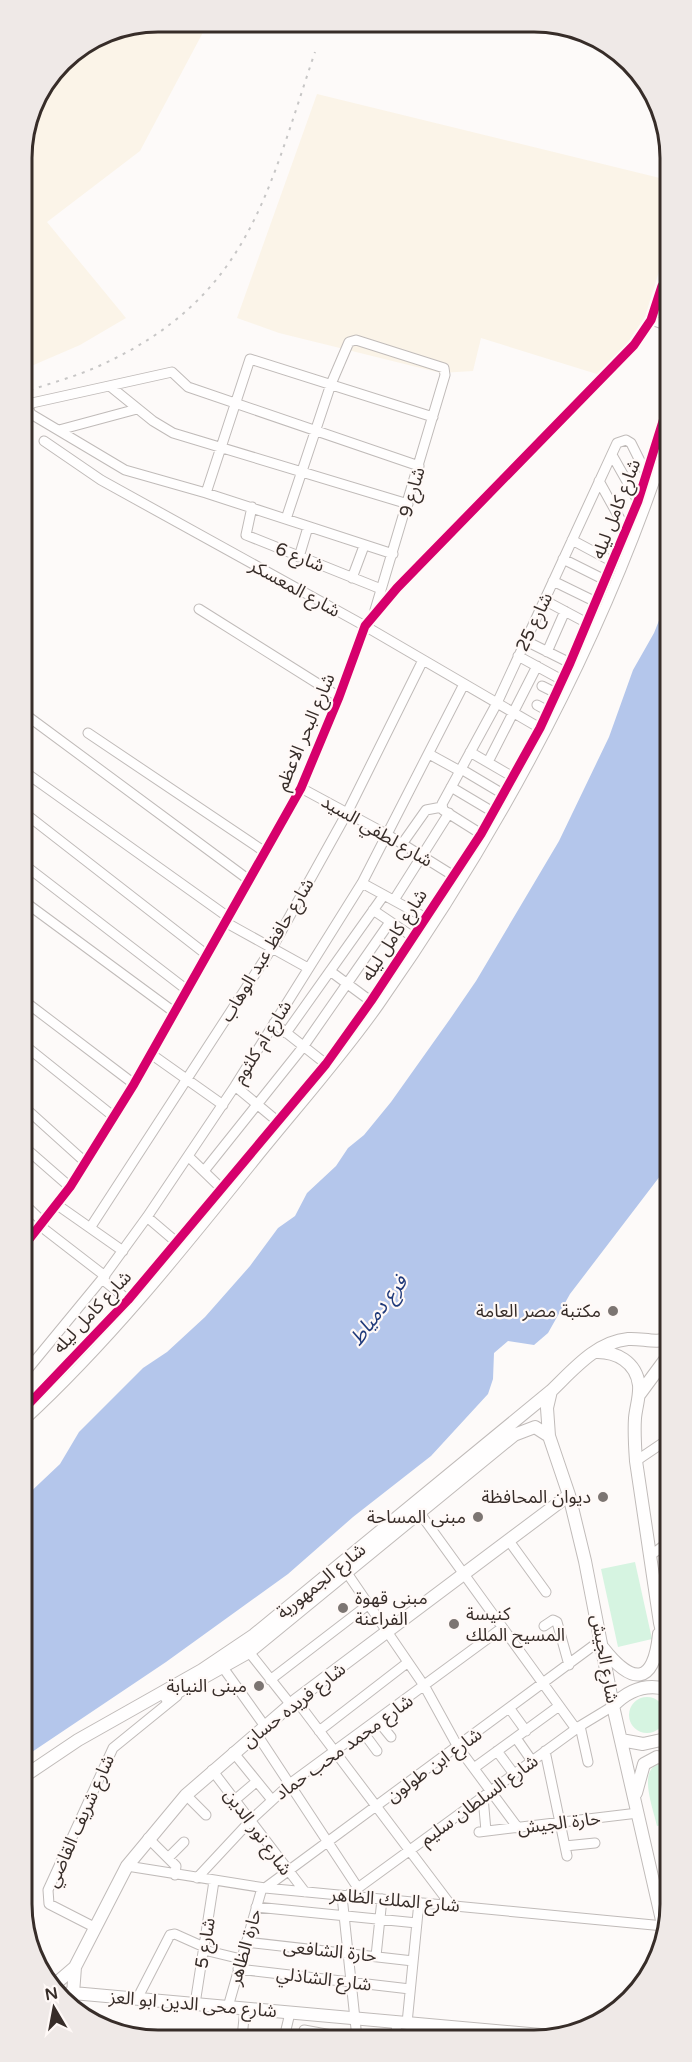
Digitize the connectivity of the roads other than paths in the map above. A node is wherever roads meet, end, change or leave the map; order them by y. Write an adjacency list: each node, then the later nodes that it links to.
1 (660, 292): 2 (street, شارع البحر الاعظم)
2 (651, 320): 3 (street); 44 (street, شارع البحر الاعظم)
3 (660, 323)
4 (331, 384): 6 (street); 10 (street); 10 (street, شارع 9); 12 (street)
5 (111, 387): 6 (street); 7 (street); 8 (street)
6 (234, 403): 12 (street); 14 (street)
7 (32, 405)
8 (137, 409): 11 (street); 14 (street)
9 (32, 414): 11 (street)
10 (433, 417): 18 (street, شارع 9)
11 (59, 430): 23 (street)
12 (315, 430): 18 (street); 19 (street)
13 (44, 441): 46 (street, شارع المعسكر)
14 (220, 449): 19 (street); 23 (street)
15 (660, 451): 20 (street, شارع كامل ليله)
16 (612, 454): 20 (street); 21 (street, شارع 25); 24 (street)
17 (660, 462): 22 (street, شارع كامل ليله)
18 (419, 466): 25 (street, شارع 9)
19 (301, 473): 25 (street); 27 (street)
20 (647, 477): 22 (street); 24 (street, شارع كامل ليله)
21 (599, 481): 29 (street); 30 (street, شارع 25)
22 (653, 488): 63 (street, شارع كامل ليله)
23 (207, 493): 26 (street)
24 (638, 501): 29 (street, شارع كامل ليله)
25 (408, 504): 32 (street, شارع 9)
26 (252, 507): 27 (street); 33 (street, شارع 6)
27 (286, 519): 28 (street)
28 (308, 527): 31 (street); 33 (street)
29 (626, 530): 35 (street, شارع كامل ليله)
30 (572, 540): 34 (street, شارع 25); 35 (street)
31 (364, 546): 32 (street); 36 (street)
32 (393, 554): 39 (street, شارع 9)
33 (299, 557): 36 (street, شارع 6)
34 (563, 559): 37 (street); 38 (street, شارع 25)
35 (613, 562): 37 (street, شارع كامل ليله)
36 (352, 578): 39 (street, شارع 6)
37 (605, 580): 41 (street, شارع كامل ليله)
38 (553, 581): 40 (street, شارع 25); 41 (street)
39 (381, 589): 44 (street, شارع 9)
40 (544, 600): 43 (street); 47 (street, شارع 25)
41 (596, 602): 45 (street, شارع كامل ليله)
42 (199, 609): 57 (street)
43 (565, 611): 45 (street); 48 (street)
44 (374, 614): 46 (street, شارع البحر الاعظم)
45 (587, 623): 51 (street, شارع كامل ليله)
46 (365, 626): 50 (street, شارع المعسكر); 57 (street, شارع البحر الاعظم)
47 (526, 641): 48 (street); 49 (street, شارع 25)
48 (547, 652): 51 (street)
49 (518, 656): 52 (street); 58 (street, شارع 25)
50 (423, 660): 54 (street, شارع المعسكر); 76 (street, شارع حافظ عبد الوهاب)
51 (570, 663): 53 (street, شارع كامل ليله)
52 (537, 666): 53 (street); 61 (street)
53 (562, 680): 56 (street, شارع كامل ليله)
54 (464, 684): 58 (street, شارع المعسكر); 66 (street, شارع أم كلثوم)
55 (542, 686): 56 (street)
56 (556, 693): 60 (street, شارع كامل ليله)
57 (339, 697): 72 (street, شارع البحر الاعظم)
58 (497, 703): 61 (street, شارع المعسكر); 65 (street, شارع 25)
59 (537, 705): 60 (street)
60 (548, 711): 63 (street, شارع كامل ليله)
61 (513, 712): 63 (street, شارع المعسكر); 67 (street)
62 (32, 719): 85 (street)
63 (544, 730): 70 (street, شارع كامل ليله); 79 (street, شارع كامل ليله)
64 (88, 734): 81 (street)
65 (470, 753): 67 (street); 68 (street, شارع 25)
66 (429, 754): 68 (street); 78 (street, شارع أم كلثوم)
67 (488, 762): 70 (street)
68 (461, 770): 71 (street, شارع 25); 73 (street)
69 (32, 777): 92 (street)
70 (513, 777): 73 (street, شارع كامل ليله)
71 (451, 787): 74 (street, شارع 25); 75 (street)
72 (301, 788): 76 (street, شارع لطفي السيد); 81 (street, شارع البحر الاعظم)
73 (503, 794): 75 (street, شارع كامل ليله)
74 (446, 810): 79 (street); 80 (street); 82 (street, شارع 25)
75 (493, 812): 79 (street, شارع كامل ليله)
76 (347, 813): 78 (street, شارع لطفي السيد); 95 (street, شارع حافظ عبد الوهاب)
77 (32, 819): 96 (street)
78 (388, 835): 80 (street, شارع لطفي السيد); 86 (street, شارع أم كلثوم)
79 (484, 836): 84 (street, شارع كامل ليله)
80 (402, 844): 82 (street, شارع لطفي السيد)
81 (265, 852): 85 (street, شارع البحر الاعظم)
82 (421, 856): 84 (street, شارع لطفي السيد); 88 (street, شارع 25)
83 (32, 871): 100 (street)
84 (456, 878): 91 (street, شارع كامل ليله); 94 (street, شارع كامل ليله)
85 (249, 880): 92 (street, شارع البحر الاعظم)
86 (362, 883): 87 (street); 97 (street, شارع أم كلثوم)
87 (384, 895): 88 (street); 90 (street)
88 (394, 900): 91 (street)
89 (32, 907): 103 (street)
90 (373, 910): 93 (street); 98 (street)
91 (426, 918): 94 (street, شارع كامل ليله)
92 (227, 919): 95 (street); 96 (street, شارع البحر الاعظم)
93 (390, 922): 94 (street); 99 (street)
94 (417, 939): 101 (street, شارع كامل ليله)
95 (272, 948): 97 (street); 110 (street, شارع حافظ عبد الوهاب)
96 (207, 955): 100 (street, شارع البحر الاعظم)
97 (308, 968): 104 (street, شارع أم كلثوم)
98 (330, 971): 99 (street); 105 (street)
99 (347, 984): 101 (street); 106 (street)
100 (187, 990): 103 (street, شارع البحر الاعظم)
101 (374, 1004): 109 (street, شارع كامل ليله); 117 (street, شارع كامل ليله)
102 (32, 1007): 111 (street)
103 (174, 1012): 108 (street, شارع البحر الاعظم)
104 (274, 1023): 105 (street); 112 (street, شارع أم كلثوم)
105 (286, 1033): 106 (street)
106 (303, 1047): 109 (street); 113 (street)
107 (32, 1052): 116 (street)
108 (151, 1054): 110 (street); 111 (street, شارع البحر الاعظم)
109 (326, 1064): 117 (street, شارع كامل ليله)
110 (187, 1079): 114 (street); 128 (street, شارع حافظ عبد الوهاب)
111 (134, 1084): 116 (street, شارع البحر الاعظم)
112 (235, 1086): 113 (street); 114 (street, شارع أم كلثوم)
113 (257, 1104): 117 (street); 121 (street)
114 (223, 1105): 119 (street, شارع أم كلثوم)
115 (32, 1114): 120 (street)
116 (113, 1116): 120 (street, شارع البحر الاعظم)
117 (280, 1124): 123 (street, شارع كامل ليله); 130 (street, شارع كامل ليله)
118 (32, 1154): 122 (street)
119 (189, 1157): 121 (street); 126 (street, شارع أم كلثوم)
120 (84, 1161): 122 (street, شارع البحر الاعظم)
121 (204, 1171): 123 (street)
122 (70, 1187): 124 (street, شارع البحر الاعظم)
123 (221, 1188): 130 (street, شارع كامل ليله)
124 (56, 1204): 127 (street, شارع البحر الاعظم); 128 (street)
125 (32, 1214): 127 (street)
126 (147, 1217): 130 (street); 131 (street, شارع أم كلثوم)
127 (40, 1223): 129 (street, شارع البحر الاعظم); 132 (street)
128 (90, 1228): 131 (street)
129 (32, 1234)
130 (180, 1245): 133 (street, شارع كامل ليله); 142 (street, شارع كامل ليله)
131 (123, 1251): 132 (street, شارع أم كلثوم)
132 (103, 1277): 133 (street); 138 (street, شارع أم كلثوم)
133 (128, 1300): 142 (street, شارع كامل ليله)
134 (660, 1340): 135 (main road, شارع الجمهورية)
135 (652, 1341): 136 (main road); 137 (main road, شارع الجمهورية)
136 (660, 1347)
137 (594, 1352): 140 (main road, شارع الجمهورية); 141 (main road)
138 (32, 1364)
139 (660, 1366): 141 (main road)
140 (551, 1391): 144 (main road, شارع الجيش); 196 (main road, شارع الجمهورية)
141 (639, 1395): 146 (main road)
142 (34, 1406): 143 (street, شارع كامل ليله)
143 (32, 1409)
144 (549, 1436): 147 (main road, شارع الجيش); 148 (main road, شارع الجمهورية)
145 (660, 1445): 146 (street)
146 (636, 1461): 151 (main road)
147 (569, 1495): 149 (main road, شارع فريده حسان); 160 (main road, شارع الجيش)
148 (419, 1512): 152 (main road, شارع الجمهورية); 153 (street)
149 (509, 1541): 153 (main road, شارع فريده حسان); 154 (street)
150 (660, 1548): 151 (street)
151 (651, 1555): 155 (main road)
152 (346, 1573): 156 (street); 162 (main road, شارع الجمهورية)
153 (463, 1575): 158 (street); 159 (main road, شارع فريده حسان)
154 (546, 1592)
155 (660, 1598)
156 (369, 1604): 159 (street); 166 (street)
157 (544, 1626): 164 (street)
158 (502, 1628): 167 (street); 169 (street, شارع محمد محب حماد)
159 (390, 1632): 163 (street); 171 (main road, شارع فريده حسان)
160 (602, 1643): 161 (main road); 164 (street, شارع ابن طولون); 173 (main road, شارع الجيش)
161 (660, 1644)
162 (249, 1652): 165 (main road, شارع الجمهورية); 166 (street)
163 (407, 1663): 169 (street); 178 (street)
164 (569, 1665): 167 (street, شارع ابن طولون)
165 (224, 1669): 168 (main road, شارع الجمهورية); 177 (street)
166 (270, 1680): 171 (street)
167 (543, 1684): 172 (street); 174 (street, شارع ابن طولون)
168 (188, 1687): 198 (main road, شارع الجمهورية); 238 (street, شارع شريف القاضي)
169 (425, 1687): 175 (street, شارع محمد محب حماد); 185 (street)
170 (660, 1689): 173 (main road)
171 (294, 1702): 177 (main road, شارع فريده حسان); 178 (street)
172 (559, 1706): 176 (street); 179 (street)
173 (613, 1706): 176 (street, شارع السلطان سليم); 183 (main road, شارع الجيش)
174 (510, 1709): 179 (street); 185 (street, شارع ابن طولون)
175 (378, 1721): 180 (street, شارع محمد محب حماد); 181 (street)
176 (578, 1727): 188 (street, شارع السلطان سليم); 193 (street)
177 (260, 1729): 189 (main road, شارع فريده حسان); 200 (street)
178 (320, 1731): 190 (street)
179 (526, 1731): 182 (street)
180 (363, 1732): 186 (street); 190 (street, شارع محمد محب حماد)
181 (391, 1737)
182 (516, 1738): 187 (street); 192 (street)
183 (621, 1740): 184 (main road); 204 (main road, شارع الجيش)
184 (660, 1740)
185 (458, 1747): 194 (street); 207 (street, شارع ابن طولون)
186 (377, 1751)
187 (497, 1751): 194 (street); 197 (street)
188 (545, 1751): 192 (street, شارع السلطان سليم); 211 (street)
189 (233, 1752): 195 (main road, شارع فريده حسان); 199 (street)
190 (335, 1752): 200 (street, شارع محمد محب حماد); 207 (street)
191 (660, 1758): 204 (main road)
192 (532, 1761): 197 (street, شارع السلطان سليم)
193 (588, 1762)
194 (474, 1768): 201 (street)
195 (212, 1770): 202 (main road, شارع فريده حسان); 205 (street, شارع نور الدين)
196 (32, 1772)
197 (514, 1774): 201 (street, شارع السلطان سليم)
198 (32, 1782)
199 (256, 1782): 205 (street); 206 (street)
200 (291, 1783): 206 (street, شارع محمد محب حماد); 215 (street)
201 (491, 1791): 203 (street, شارع السلطان سليم); 212 (street)
202 (186, 1795): 209 (street); 213 (main road, شارع فريده حسان)
203 (483, 1797): 212 (street, حارة الجيش); 218 (street, شارع السلطان سليم)
204 (635, 1798): 208 (main road, شارع الجيش)
205 (236, 1799): 210 (street, شارع نور الدين)
206 (272, 1800): 210 (street, شارع محمد محب حماد)
207 (376, 1807): 215 (street, شارع ابن طولون); 218 (street)
208 (638, 1813): 211 (street, حارة الجيش); 234 (main road, شارع الجيش)
209 (206, 1815)
210 (252, 1819): 222 (street, شارع نور الدين); 224 (street, شارع محمد محب حماد)
211 (560, 1823): 212 (street, حارة الجيش); 217 (street)
212 (518, 1828)
213 (148, 1838): 220 (street); 221 (main road, شارع فريده حسان)
214 (184, 1842): 220 (street)
215 (327, 1843): 222 (street, شارع ابن طولون); 227 (street)
216 (594, 1843): 217 (street)
217 (565, 1846): 219 (street)
218 (409, 1851): 227 (street, شارع السلطان سليم); 232 (street)
219 (567, 1856)
220 (168, 1858): 223 (street)
221 (127, 1866): 223 (street, شارع الملك الظاهر); 238 (main road, شارع فريده حسان)
222 (287, 1872): 226 (street, شارع ابن طولون); 228 (street, شارع نور الدين)
223 (175, 1875): 224 (street, شارع الملك الظاهر)
224 (197, 1878): 225 (street, شارع الملك الظاهر)
225 (214, 1881): 226 (street, شارع الملك الظاهر); 241 (street, شارع 5)
226 (263, 1888): 228 (street, شارع الملك الظاهر); 233 (street, حارة الظاهر)
227 (358, 1888): 229 (street, شارع السلطان سليم)
228 (305, 1892): 229 (street, شارع الملك الظاهر)
229 (344, 1896): 230 (street, شارع الملك الظاهر); 235 (street)
230 (382, 1899): 231 (street, شارع الملك الظاهر); 236 (street)
231 (419, 1902): 232 (street, شارع الملك الظاهر); 237 (street)
232 (450, 1904): 239 (street, شارع الملك الظاهر)
233 (256, 1907): 235 (street); 240 (street, حارة الظاهر)
234 (660, 1910)
235 (344, 1916): 236 (street); 242 (street)
236 (380, 1920): 237 (street); 243 (street)
237 (417, 1923): 244 (street)
238 (94, 1927): 246 (main road, شارع فريده حسان)
239 (658, 1927)
240 (246, 1942): 242 (street, حارة الشافعى); 245 (street, حارة الظاهر)
241 (204, 1948): 245 (street, شارع الشاذلي); 252 (street, شارع الشاذلي); 253 (street, شارع 5)
242 (348, 1953): 243 (street, حارة الشافعى); 249 (street)
243 (376, 1956): 244 (street, حارة الشافعى)
244 (413, 1960): 250 (street)
245 (240, 1964): 249 (street, شارع الشاذلي); 254 (street, حارة الظاهر)
246 (75, 1967): 247 (main road); 248 (main road)
247 (62, 1978)
248 (71, 1978)
249 (351, 1982): 250 (street, شارع الشاذلي); 259 (street)
250 (410, 1989): 260 (street)
251 (84, 1997): 252 (main road, شارع محى الدين ابو العز)
252 (137, 1999): 253 (main road, شارع محى الدين ابو العز)
253 (195, 2004): 254 (main road, شارع محى الدين ابو العز)
254 (228, 2007): 255 (main road, شارع محى الدين ابو العز)
255 (245, 2008): 256 (main road, شارع محى الدين ابو العز); 262 (street)
256 (290, 2013): 257 (main road, شارع محى الدين ابو العز); 263 (street)
257 (322, 2015): 258 (main road, شارع محى الدين ابو العز); 265 (street)
258 (338, 2017): 259 (main road, شارع محى الدين ابو العز); 266 (street)
259 (355, 2018): 260 (main road, شارع محى الدين ابو العز); 267 (street)
260 (401, 2023): 268 (street); 269 (main road, شارع محى الدين ابو العز)
261 (304, 2030): 264 (street)
262 (245, 2031)
263 (286, 2031)
264 (309, 2031)
265 (320, 2031)
266 (337, 2031)
267 (356, 2031)
268 (399, 2031)
269 (428, 2031)

